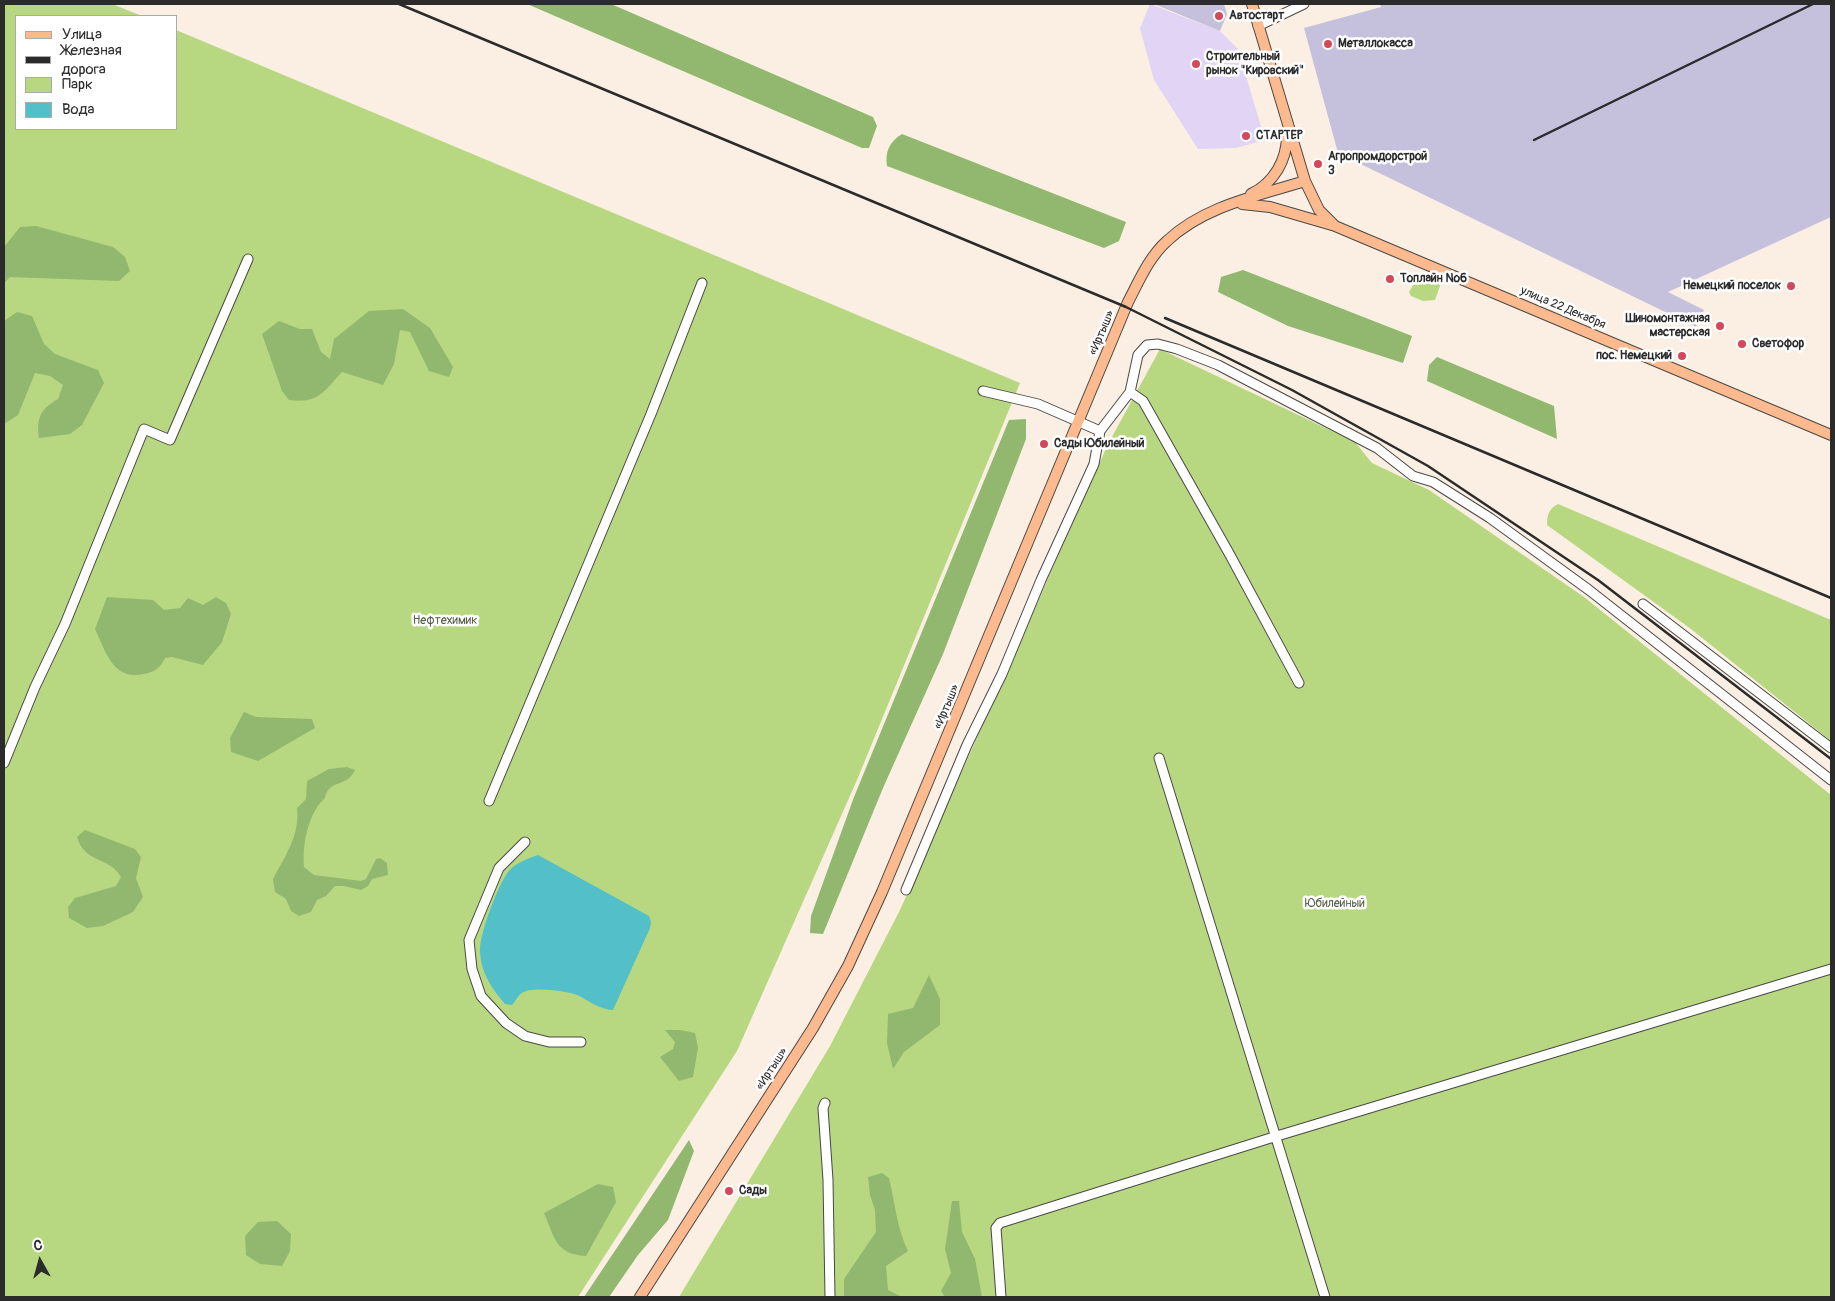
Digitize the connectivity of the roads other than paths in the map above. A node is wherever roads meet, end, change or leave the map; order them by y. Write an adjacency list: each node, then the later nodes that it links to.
1 (1252, 4): 3 (main road, улица 22 Декабря)
2 (1304, 4): 3 (street)
3 (1258, 26): 4 (main road, улица 22 Декабря)
4 (1287, 127): 5 (main road, улица 22 Декабря); 6 (main road)
5 (1304, 182): 6 (main road, «Иртыш»); 7 (main road, улица 22 Декабря)
6 (1233, 204): 7 (main road); 12 (main road, «Иртыш»)
7 (1335, 226): 14 (main road, улица 22 Декабря)
8 (248, 259): 19 (street)
9 (702, 283): 21 (street)
10 (983, 391): 12 (street)
11 (1130, 392): 13 (street); 16 (street); 20 (street)
12 (1078, 422): 13 (street); 28 (main road, «Иртыш»)
13 (1100, 431): 23 (street)
14 (1831, 435)
15 (1643, 604): 17 (street)
16 (1299, 683)
17 (1831, 748)
18 (1159, 758): 27 (street)
19 (4, 763)
20 (1831, 780)
21 (488, 801)
22 (526, 842): 25 (street)
23 (906, 890)
24 (1831, 969): 27 (street)
25 (581, 1042)
26 (825, 1103): 29 (street)
27 (1277, 1136): 30 (street); 31 (street)
28 (640, 1297)
29 (830, 1297)
30 (1001, 1297)
31 (1325, 1297)

